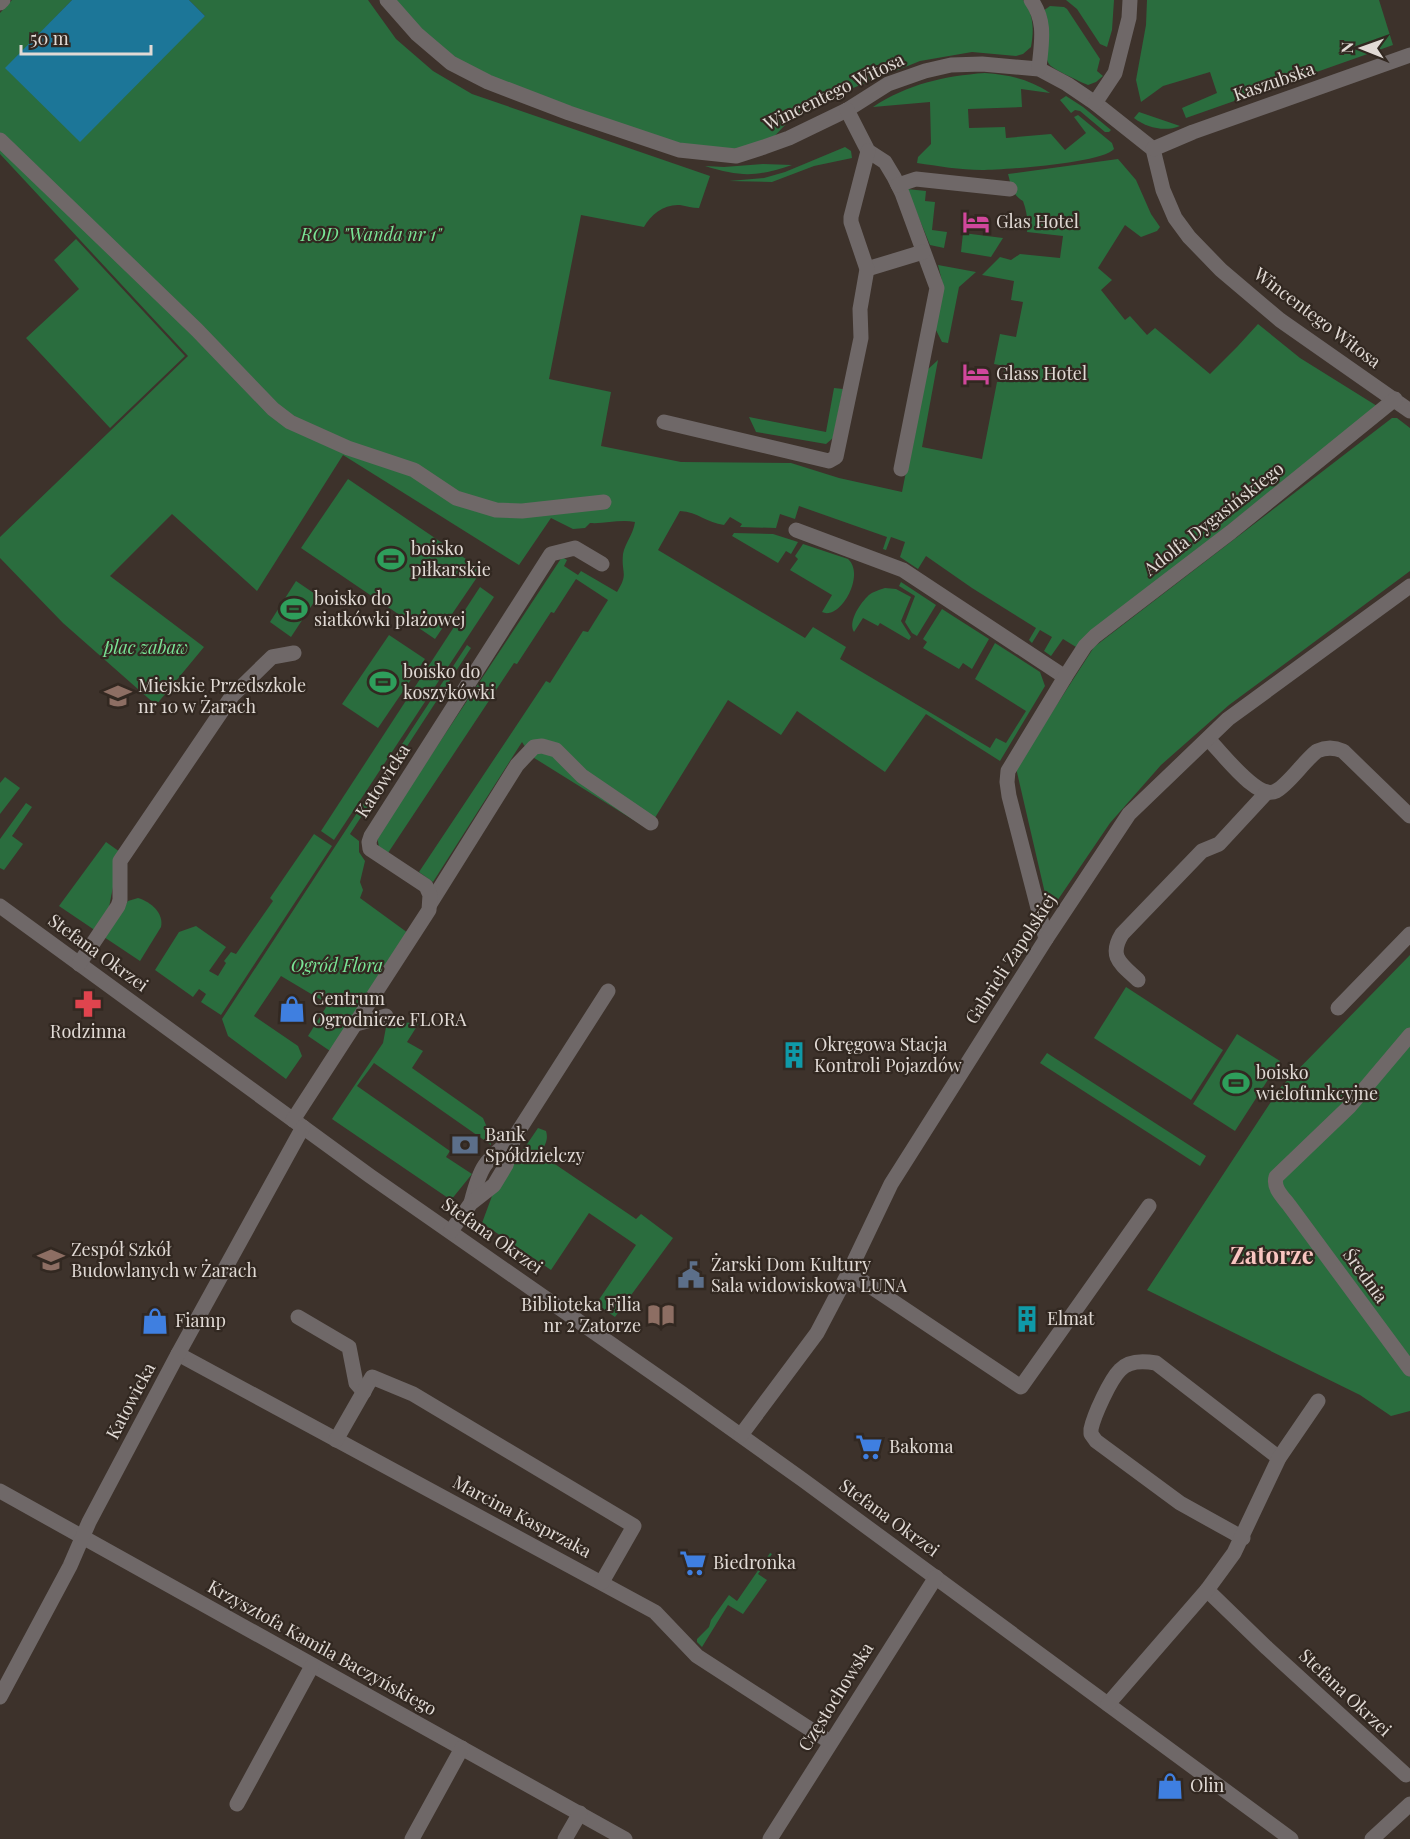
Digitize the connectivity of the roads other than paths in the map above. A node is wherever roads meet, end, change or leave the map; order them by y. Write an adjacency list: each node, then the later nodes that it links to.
1 (387, 0): 7 (street, Wincentego Witosa)
2 (1031, 0): 5 (street)
3 (1130, 0): 6 (street)
4 (1410, 55): 9 (street, Kaszubska)
5 (1039, 69): 6 (street, Wincentego Witosa); 7 (street, Wincentego Witosa)
6 (1095, 103): 9 (street, Wincentego Witosa)
7 (848, 110): 10 (street)
8 (0, 140): 19 (street)
9 (1153, 149): 15 (street, Wincentego Witosa)
10 (868, 151): 11 (street); 14 (street)
11 (898, 184): 12 (street); 13 (street)
12 (1010, 189)
13 (923, 252): 14 (street); 18 (street)
14 (867, 269): 17 (street)
15 (1395, 399): 16 (street, Wincentego Witosa); 24 (street, Adolfa Dygasińskiego)
16 (1410, 411)
17 (664, 422)
18 (901, 469)
19 (604, 502)
20 (796, 530): 24 (street)
21 (602, 564): 29 (street, Katowicka)
22 (1410, 586): 25 (street, Gabrieli Zapolskiej)
23 (294, 653): 33 (street)
24 (1065, 677): 32 (street, Adolfa Dygasińskiego)
25 (1208, 739): 26 (street); 32 (street, Gabrieli Zapolskiej)
26 (1267, 792): 27 (street); 34 (street)
27 (1410, 816)
28 (651, 823): 29 (street)
29 (430, 904): 38 (street, Katowicka)
30 (0, 906): 33 (street, Stefana Okrzei)
31 (1410, 934): 36 (street)
32 (1046, 939): 43 (street, Gabrieli Zapolskiej)
33 (80, 964): 40 (street, Stefana Okrzei)
34 (1138, 980)
35 (608, 991): 42 (street)
36 (1338, 1008)
37 (386, 1016): 38 (street)
38 (356, 1024): 40 (street, Katowicka)
39 (1410, 1035): 46 (street, Średnia)
40 (298, 1123): 42 (street, Stefana Okrzei); 45 (street, Katowicka)
41 (1149, 1206): 43 (street)
42 (452, 1231): 49 (street, Stefana Okrzei)
43 (849, 1272): 49 (street, Gabrieli Zapolskiej)
44 (298, 1317): 47 (street)
45 (178, 1354): 50 (street, Marcina Kasprzaka); 53 (street, Katowicka)
46 (1410, 1369)
47 (364, 1392): 50 (street); 56 (street)
48 (1318, 1401): 51 (street)
49 (741, 1435): 55 (street, Stefana Okrzei)
50 (336, 1440): 56 (street, Marcina Kasprzaka)
51 (1280, 1458): 54 (street); 54 (street)
52 (0, 1491): 53 (street, Krzysztofa Kamila Baczyńskiego)
53 (83, 1537): 58 (street, Krzysztofa Kamila Baczyńskiego); 59 (street, Katowicka)
54 (1243, 1538): 57 (street)
55 (936, 1577): 60 (street, Stefana Okrzei); 61 (street, Częstochowska)
56 (602, 1582): 61 (street, Marcina Kasprzaka)
57 (1207, 1590): 60 (street); 63 (street, Stefana Okrzei)
58 (312, 1666): 62 (street, Krzysztofa Kamila Baczyńskiego); 64 (street)
59 (0, 1697)
60 (1108, 1704): 71 (street, Stefana Okrzei)
61 (830, 1742): 70 (street, Częstochowska)
62 (462, 1748): 66 (street, Krzysztofa Kamila Baczyńskiego); 67 (street)
63 (1406, 1775)
64 (237, 1804)
65 (1410, 1804): 72 (street)
66 (580, 1813): 68 (street); 69 (street, Krzysztofa Kamila Baczyńskiego)
67 (412, 1839)
68 (565, 1839)
69 (625, 1839)
70 (770, 1839)
71 (1291, 1839)
72 (1372, 1839)

